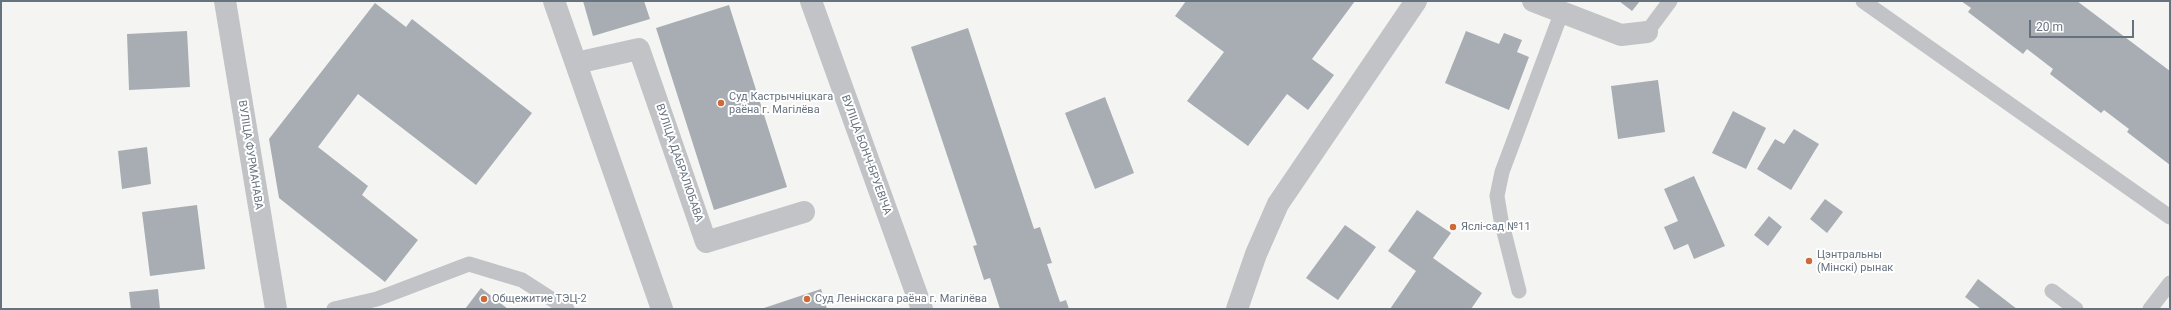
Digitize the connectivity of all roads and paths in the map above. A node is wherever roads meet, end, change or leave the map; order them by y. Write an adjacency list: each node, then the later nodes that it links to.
1 (225, 1): 16 (street, ВУЛІЦА ФУРМАНАВА)
2 (554, 1): 10 (street)
3 (811, 1): 20 (street, ВУЛІЦА БОНЧ-БРУЕВІЧА)
4 (1416, 1): 21 (street)
5 (1533, 1): 8 (street)
6 (1670, 1): 9 (lane)
7 (1863, 1): 12 (lane)
8 (1561, 14): 9 (street); 14 (lane)
9 (1647, 32)
10 (576, 63): 11 (street, ВУЛІЦА ДАБРАЛЮБАВА); 19 (street)
11 (804, 212)
12 (2170, 218)
13 (2170, 283): 23 (lane)
14 (1519, 291)
15 (2052, 292): 22 (lane)
16 (276, 309)
17 (334, 309): 18 (lane)
18 (567, 309)
19 (662, 309)
20 (922, 309)
21 (1237, 309)
22 (2076, 309)
23 (2150, 309)

